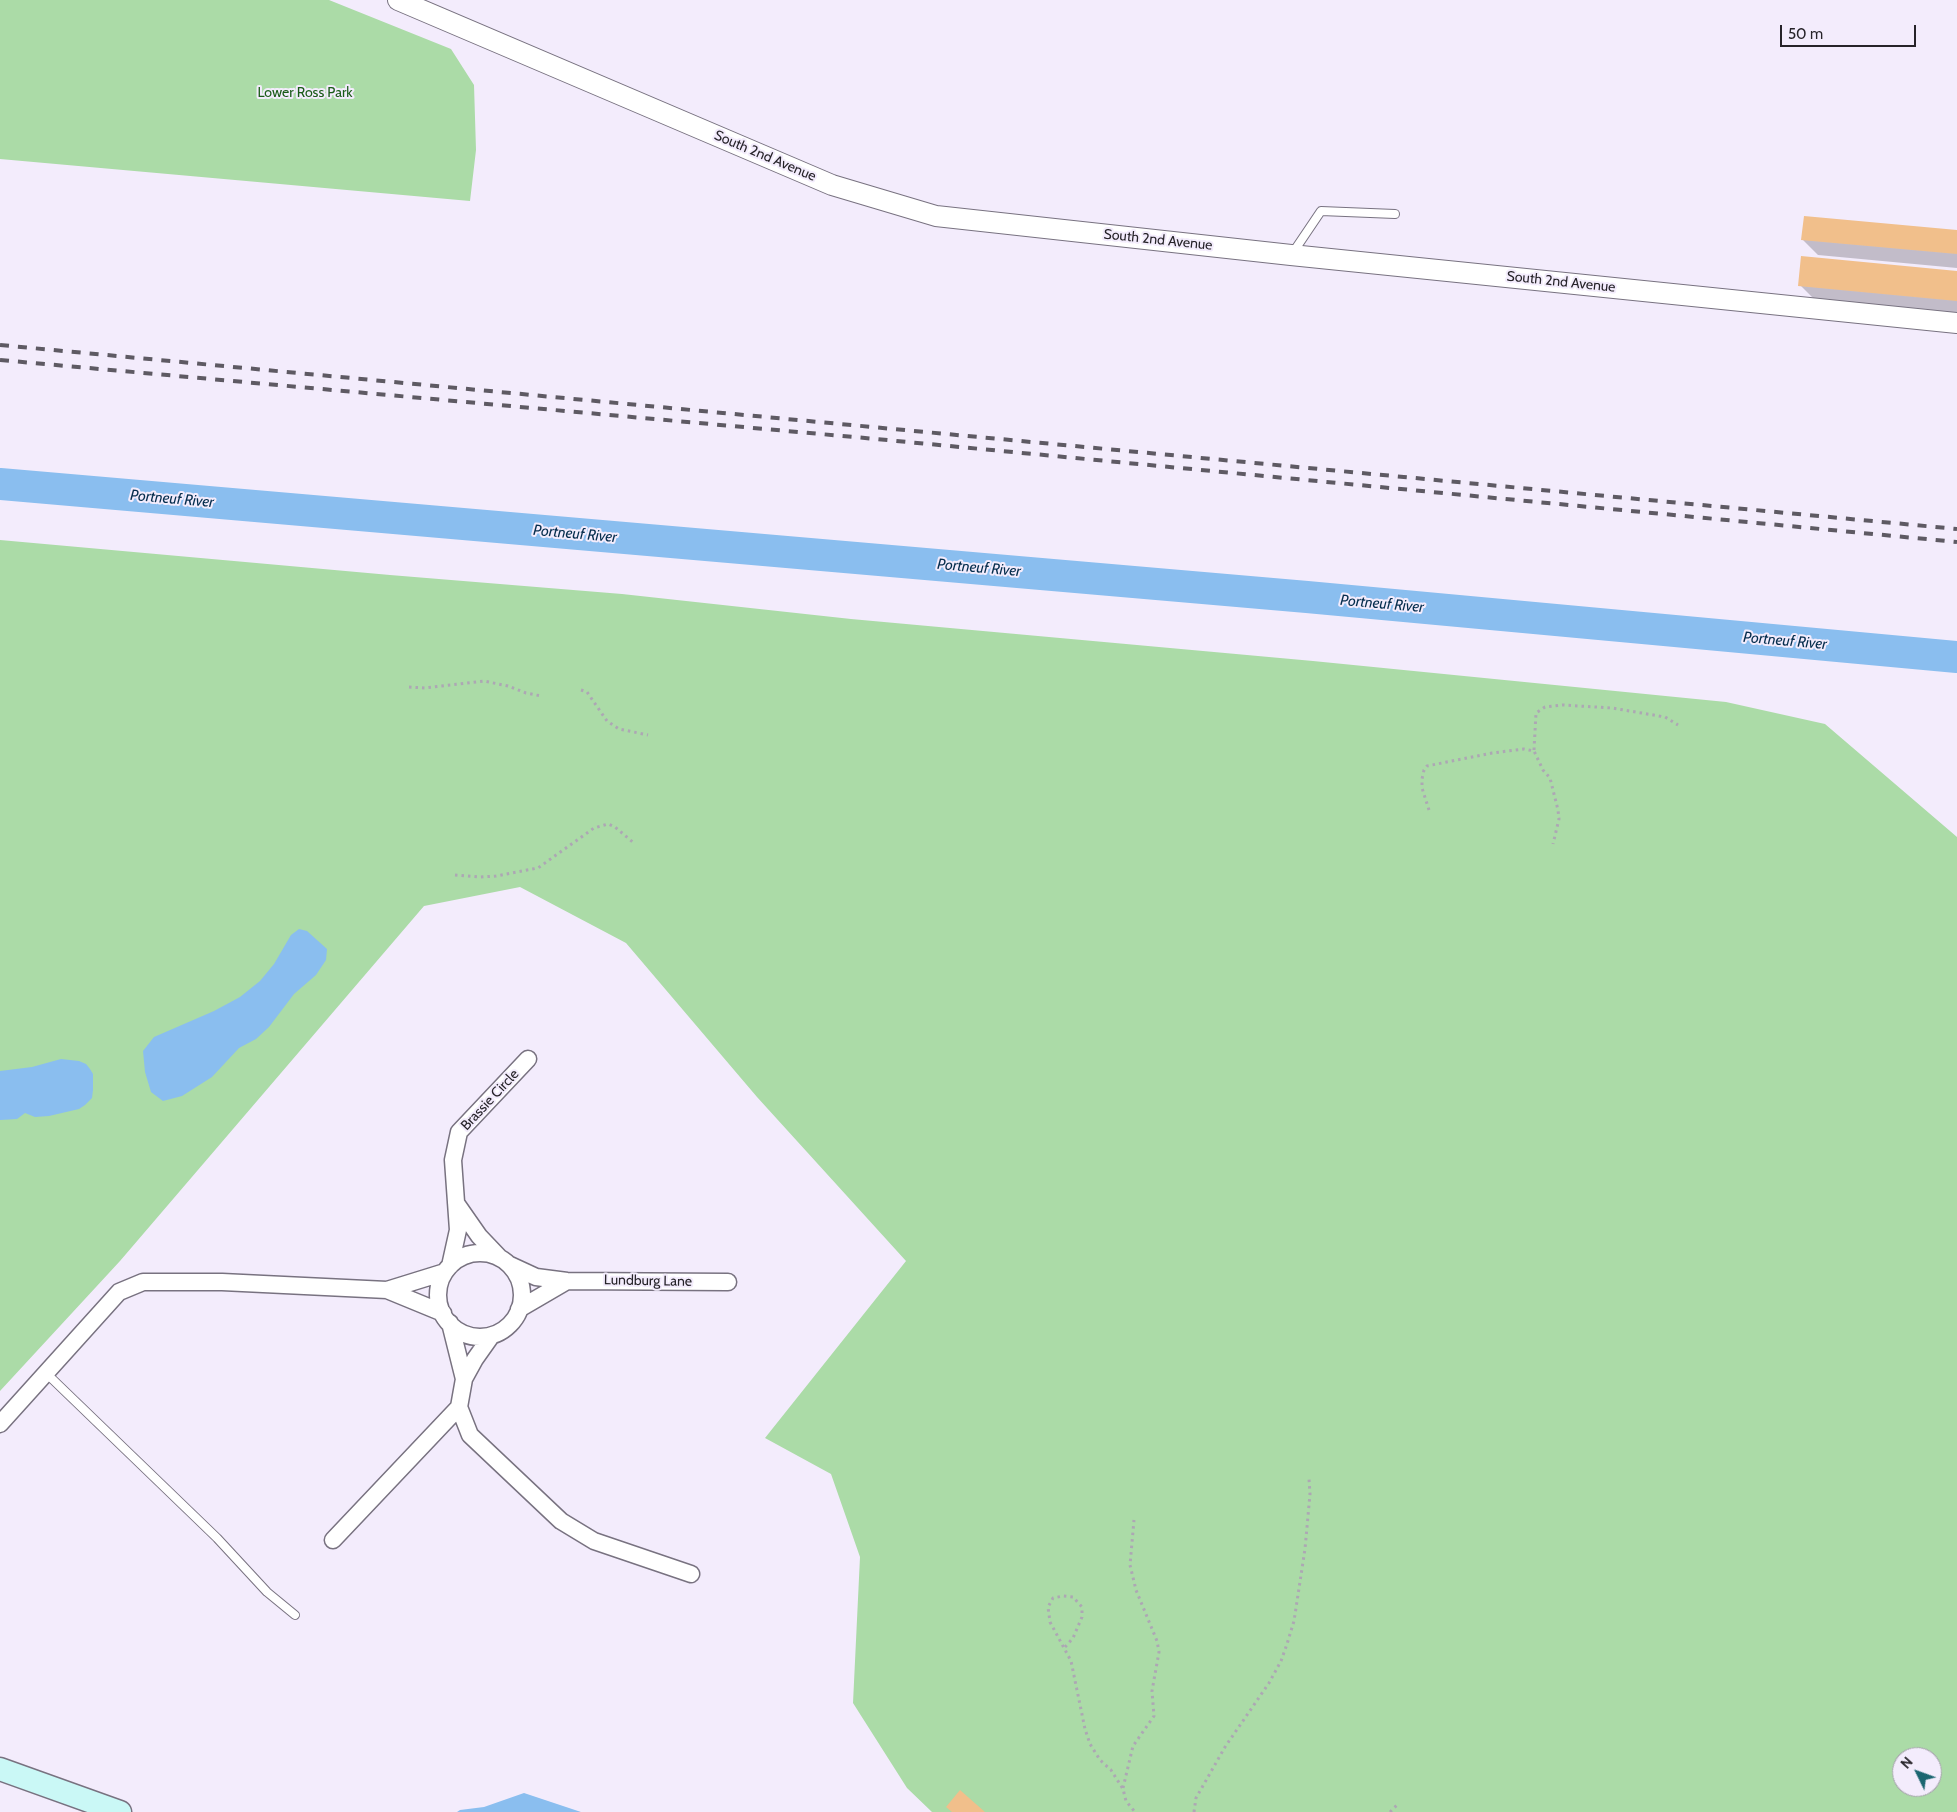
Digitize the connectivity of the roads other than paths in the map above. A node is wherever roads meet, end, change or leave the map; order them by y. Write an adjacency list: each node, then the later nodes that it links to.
1 (398, 0): 3 (street, South 2nd Avenue)
2 (1395, 214): 3 (lane)
3 (1291, 255): 4 (street, South 2nd Avenue)
4 (1957, 323)
5 (528, 1059): 6 (street, Brassie Circle)
6 (456, 1203): 7 (street); 8 (street, Brassie Circle)
7 (505, 1261): 8 (street); 9 (street, Lundburg Lane); 12 (street)
8 (448, 1269): 11 (street); 13 (street)
9 (567, 1281): 10 (street, Lundburg Lane); 12 (street)
10 (728, 1282)
11 (388, 1290): 13 (street); 15 (street)
12 (519, 1309): 14 (street)
13 (446, 1318): 14 (street); 16 (street)
14 (492, 1335): 16 (street)
15 (46, 1373): 18 (street); 21 (lane)
16 (464, 1379): 17 (street)
17 (459, 1407): 19 (street); 20 (street)
18 (0, 1424)
19 (333, 1540)
20 (691, 1574)
21 (294, 1615)
22 (0, 1769): 23 (main road)
23 (120, 1812)

